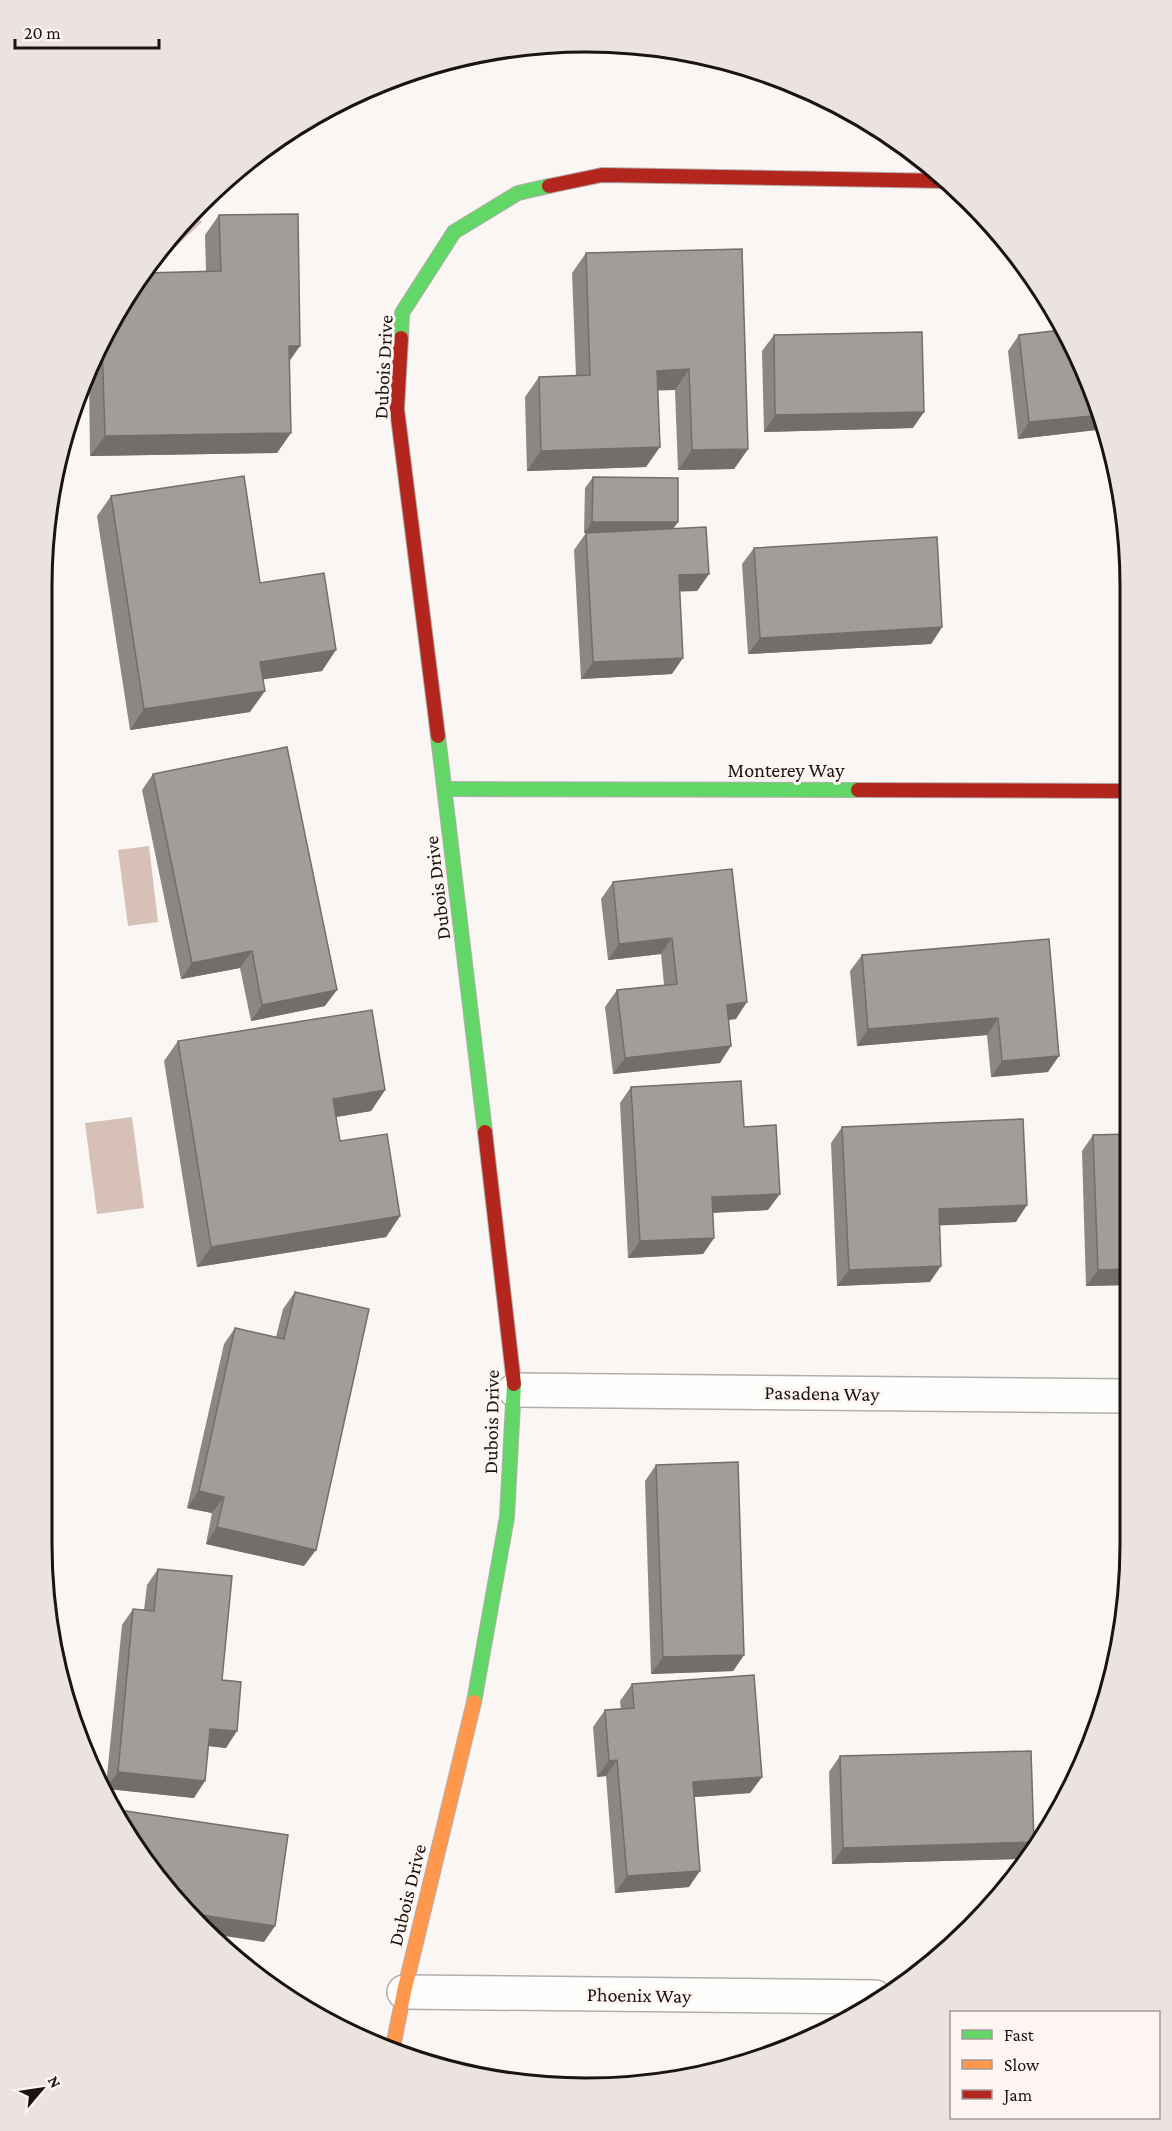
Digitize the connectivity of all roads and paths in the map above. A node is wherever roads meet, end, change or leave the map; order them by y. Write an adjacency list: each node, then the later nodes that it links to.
1 (933, 181): 2 (street, Dubois Drive)
2 (445, 789): 3 (street, Monterey Way); 4 (street, Dubois Drive)
3 (1120, 790)
4 (515, 1390): 5 (street, Pasadena Way); 6 (street, Dubois Drive)
5 (1120, 1396)
6 (404, 1992): 7 (street, Phoenix Way); 8 (street, Dubois Drive)
7 (869, 1997)
8 (394, 2042)

